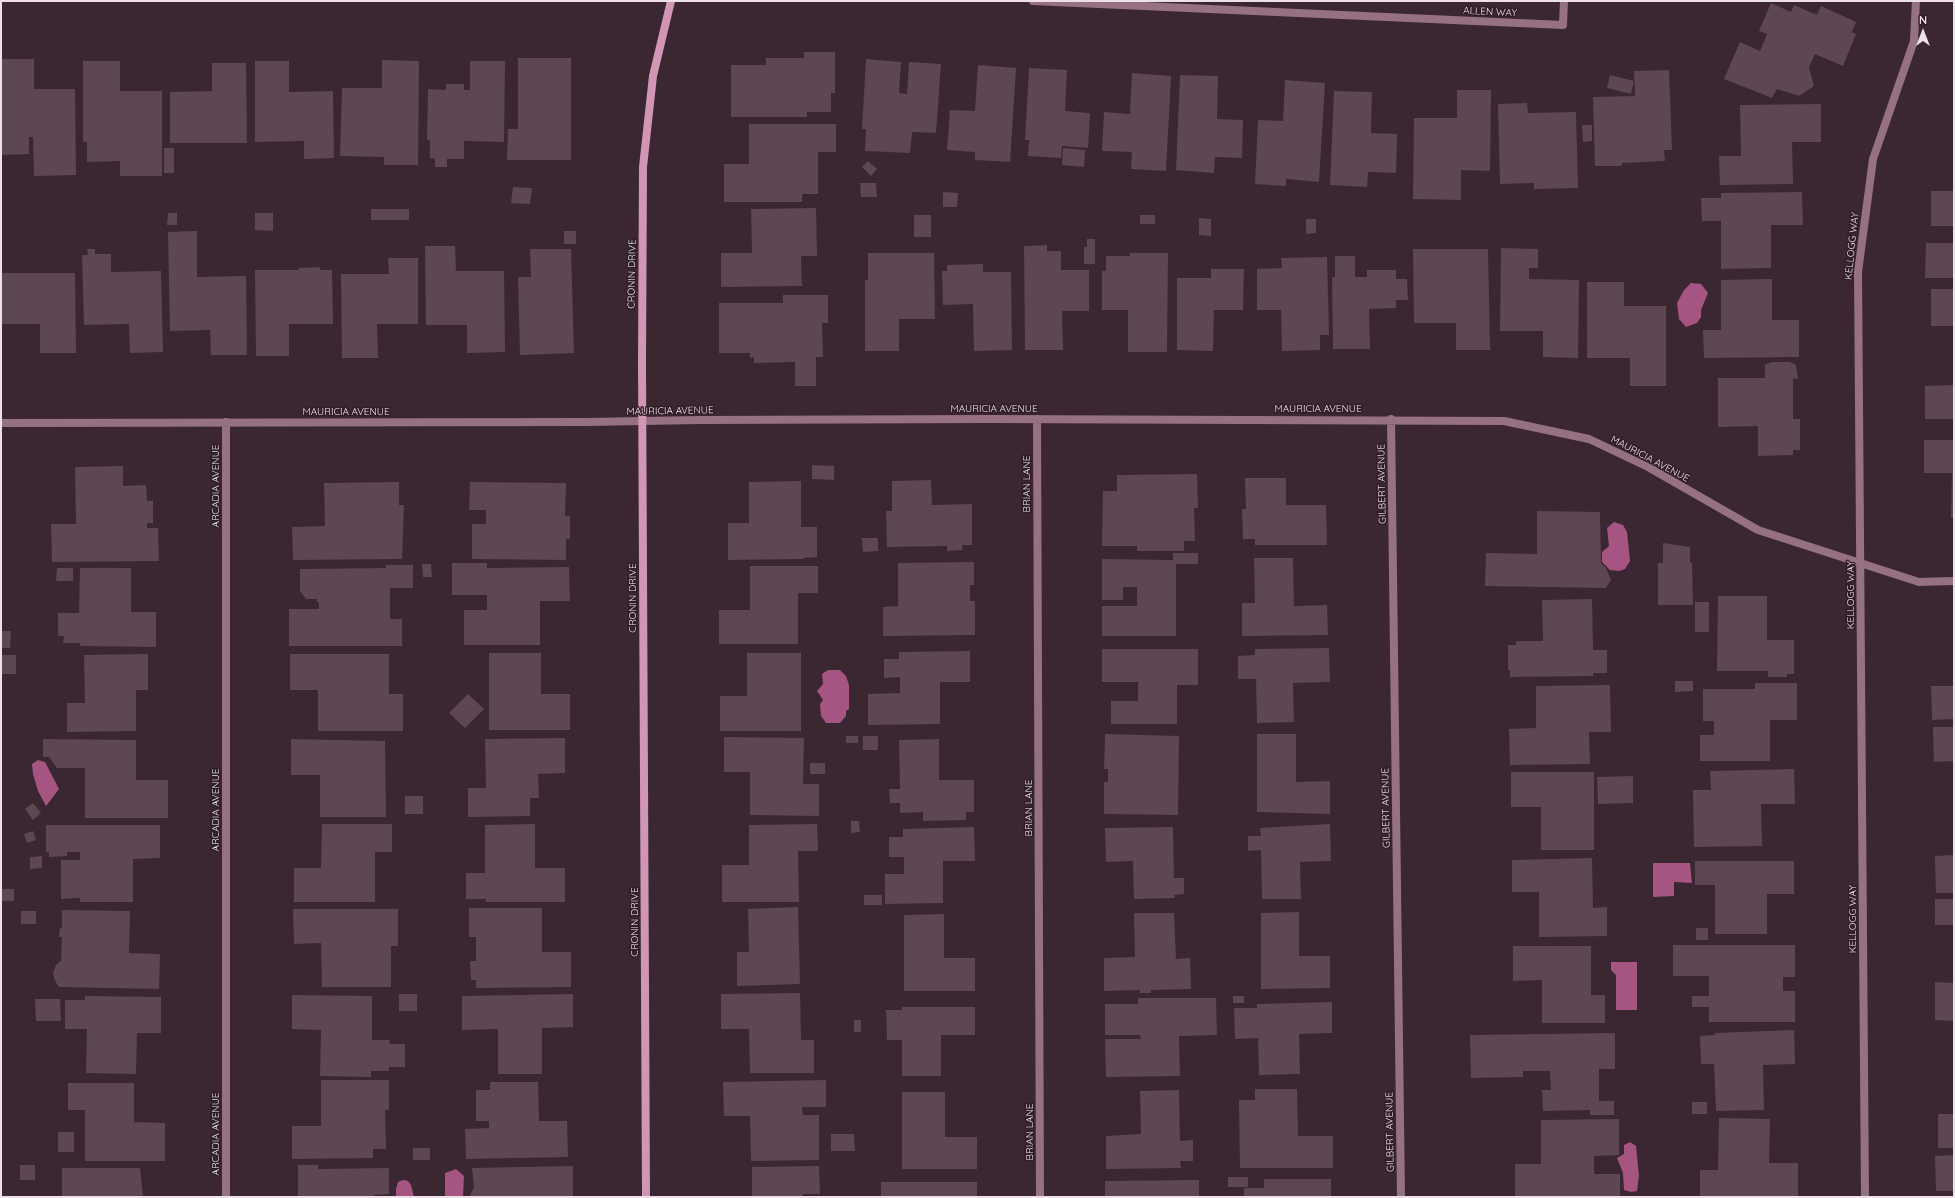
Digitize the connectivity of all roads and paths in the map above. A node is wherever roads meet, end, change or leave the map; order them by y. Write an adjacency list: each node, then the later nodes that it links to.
1 (671, 1): 7 (street, CRONIN DRIVE)
2 (1034, 1): 3 (street, ALLEN WAY)
3 (1564, 1)
4 (1916, 1): 10 (street, KELLOGG WAY)
5 (1037, 419): 6 (street, MAURICIA AVENUE); 7 (street, MAURICIA AVENUE); 14 (street, BRIAN LANE)
6 (1391, 419): 10 (street, MAURICIA AVENUE); 15 (street, GILBERT AVENUE)
7 (642, 421): 8 (street, MAURICIA AVENUE); 13 (street, CRONIN DRIVE)
8 (226, 422): 9 (street, MAURICIA AVENUE); 12 (street, ARCADIA AVENUE)
9 (1, 423)
10 (1861, 563): 11 (street, MAURICIA AVENUE); 16 (street, KELLOGG WAY)
11 (1954, 582)
12 (226, 1197)
13 (646, 1197)
14 (1040, 1197)
15 (1401, 1197)
16 (1865, 1197)

